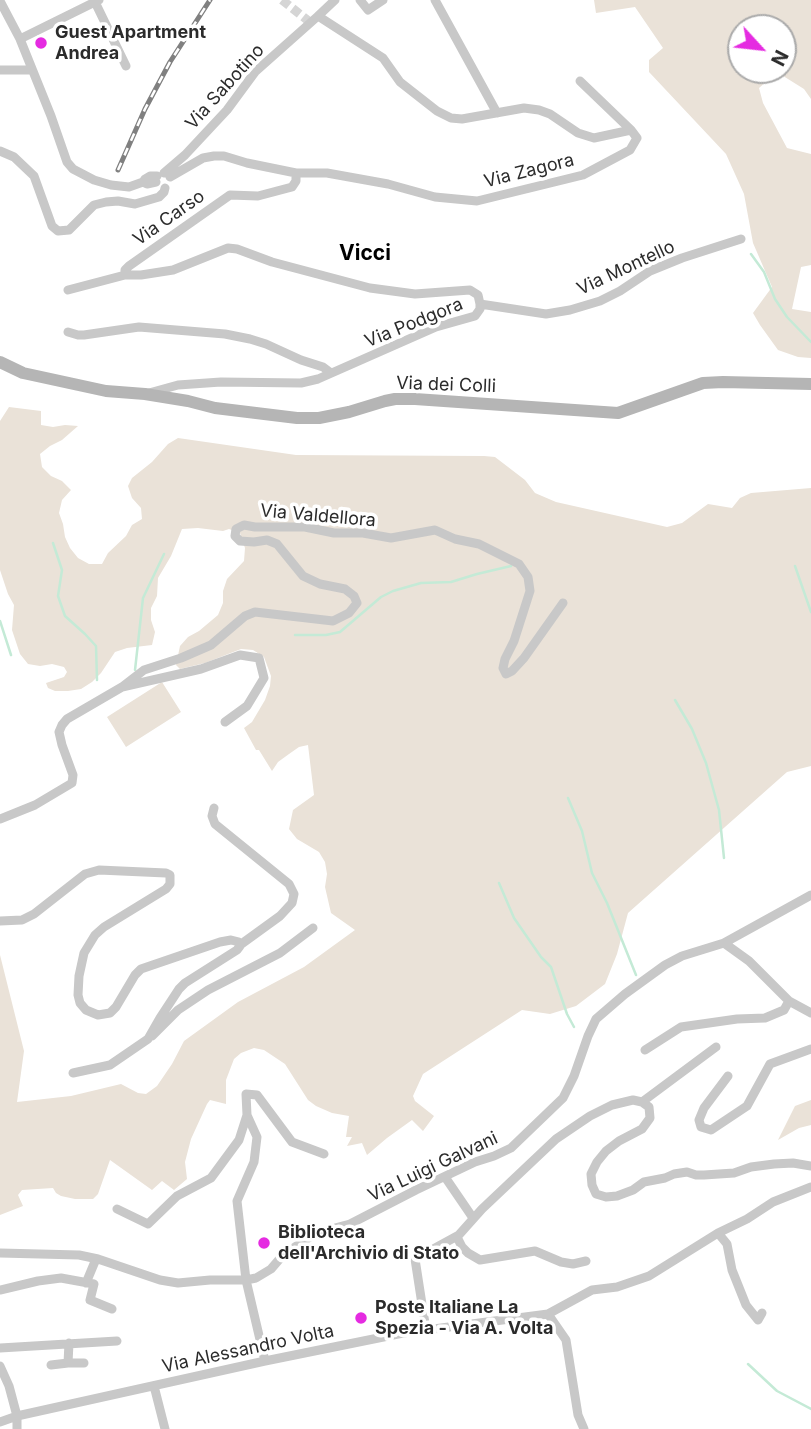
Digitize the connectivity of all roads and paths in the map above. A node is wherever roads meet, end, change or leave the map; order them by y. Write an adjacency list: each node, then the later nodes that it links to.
1 (335, 0): 7 (street, Via Sabotino)
2 (360, 0): 3 (street)
3 (383, 0)
4 (435, 0): 13 (street)
5 (0, 1): 8 (street)
6 (97, 1): 8 (street); 9 (street)
7 (314, 19): 13 (street); 17 (street, Via Sabotino)
8 (20, 39): 11 (street)
9 (126, 66)
10 (0, 70): 11 (street)
11 (32, 70): 17 (street)
12 (580, 81): 14 (street)
13 (497, 113): 14 (street)
14 (631, 130): 16 (street, Via Zagora)
15 (0, 151): 17 (street)
16 (296, 173): 17 (street, Via Carso); 19 (street, Via Carso)
17 (162, 179)
18 (741, 239): 21 (street, Via Montello)
19 (125, 273): 20 (street, Via Carso); 21 (street, Via Podgora)
20 (68, 290)
21 (480, 304): 24 (street, Via Podgora)
22 (68, 332): 24 (street)
23 (0, 362): 26 (street, Via dei Colli)
24 (331, 373): 26 (street, Via Podgora)
25 (811, 384): 26 (street, Via dei Colli)
26 (145, 394)
27 (562, 603): 28 (street, Via Valdellora)
28 (122, 687): 29 (street, Via Valdellora); 31 (street, Via Valdellora)
29 (225, 722)
30 (214, 808): 36 (street)
31 (0, 819)
32 (811, 895): 35 (street, Via Luigi Galvani)
33 (0, 921): 36 (street)
34 (313, 928): 39 (street)
35 (724, 943): 37 (street); 49 (street, Via Luigi Galvani)
36 (240, 945): 39 (street)
37 (789, 1001): 38 (street); 42 (street)
38 (811, 1013)
39 (148, 1040): 43 (street)
40 (716, 1047): 45 (street)
41 (811, 1049): 44 (street)
42 (645, 1050)
43 (72, 1073)
44 (728, 1076)
45 (642, 1102): 48 (street); 52 (street)
46 (247, 1115): 47 (street); 51 (street); 58 (street)
47 (324, 1154)
48 (811, 1166)
49 (446, 1177): 52 (street); 58 (street, Via Luigi Galvani)
50 (811, 1187): 53 (street, Via Alessandro Volta)
51 (117, 1209)
52 (473, 1218): 54 (street)
53 (718, 1233): 62 (street); 63 (street, Via Alessandro Volta)
54 (459, 1235): 57 (street); 64 (street)
55 (0, 1253): 56 (street, Via Luigi Galvani)
56 (96, 1259): 58 (street, Via Luigi Galvani); 59 (street)
57 (586, 1261)
58 (246, 1280): 68 (street)
59 (86, 1283): 60 (street); 61 (street)
60 (0, 1290)
61 (112, 1309)
62 (762, 1313)
63 (548, 1314): 64 (street, Via Alessandro Volta); 78 (street)
64 (426, 1330): 68 (street, Via Alessandro Volta)
65 (117, 1341): 66 (street)
66 (69, 1343): 67 (street); 69 (street)
67 (0, 1348)
68 (265, 1361): 73 (street, Via Alessandro Volta)
69 (68, 1363): 70 (street); 71 (street)
70 (84, 1363)
71 (51, 1364)
72 (0, 1366): 74 (street)
73 (153, 1385): 74 (street, Via Alessandro Volta); 77 (street)
74 (17, 1416): 75 (street, Via Alessandro Volta); 76 (street)
75 (0, 1422)
76 (17, 1429)
77 (165, 1429)
78 (584, 1429)

